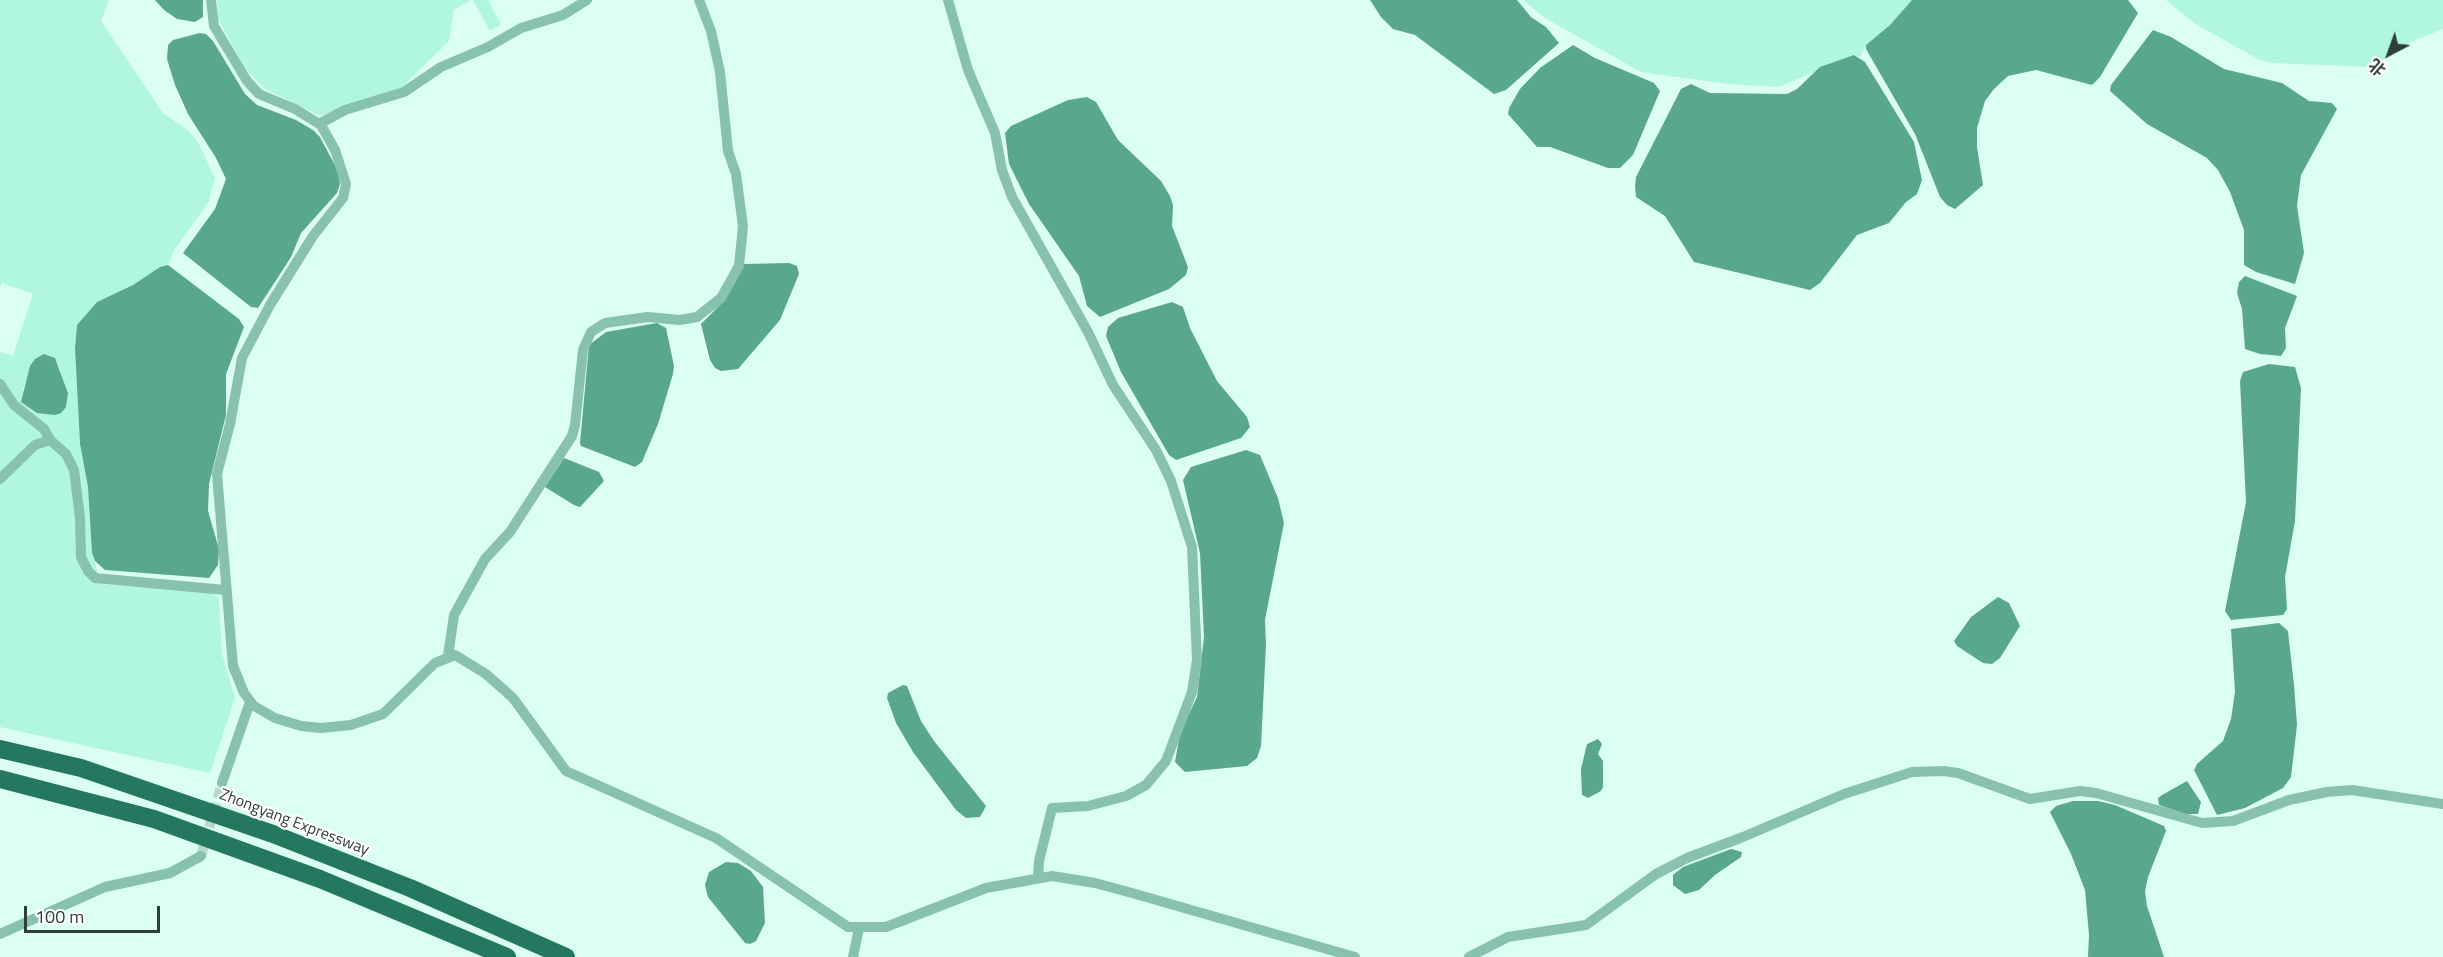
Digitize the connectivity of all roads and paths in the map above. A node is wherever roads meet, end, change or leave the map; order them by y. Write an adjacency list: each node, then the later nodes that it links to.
1 (211, 0): 5 (street)
2 (587, 0): 5 (street)
3 (699, 0): 10 (street)
4 (948, 0): 17 (street)
5 (319, 124): 9 (street)
6 (0, 384): 7 (street)
7 (50, 440): 8 (street); 9 (street)
8 (0, 479)
9 (225, 590): 11 (street)
10 (448, 656): 11 (street); 18 (street)
11 (250, 702): 14 (street)
12 (0, 749): 21 (highway, Zhongyang Expressway)
13 (0, 779): 20 (highway)
14 (222, 783)
15 (2443, 804): 24 (street)
16 (201, 856): 19 (street)
17 (1038, 878): 18 (street); 23 (street)
18 (860, 928): 22 (street)
19 (0, 934)
20 (507, 957)
21 (566, 957)
22 (853, 957)
23 (1355, 957)
24 (1469, 957)

